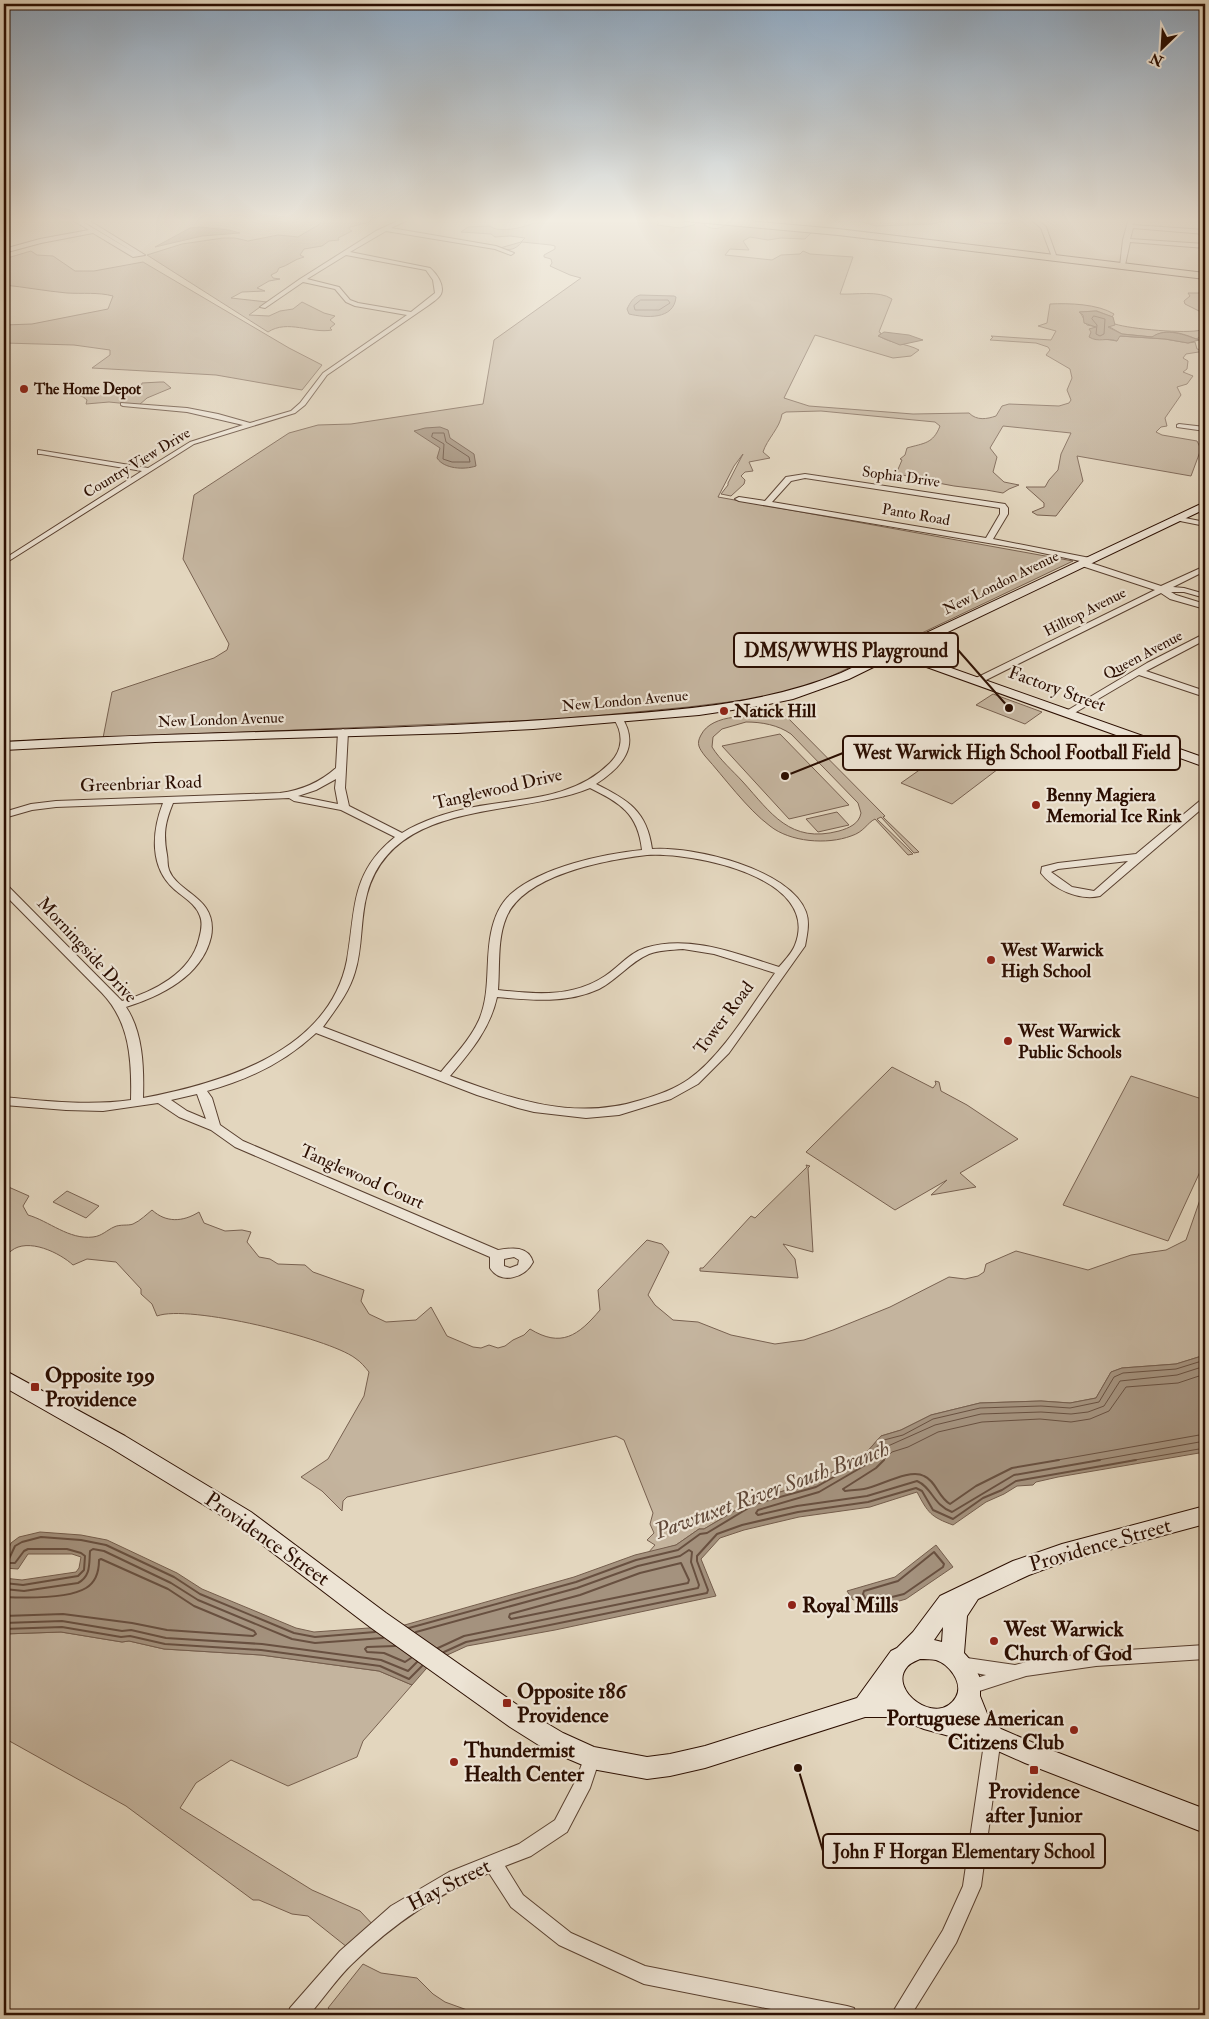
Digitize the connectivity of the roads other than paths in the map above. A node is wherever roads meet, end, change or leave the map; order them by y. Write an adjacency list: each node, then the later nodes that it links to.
1 (401, 312): 2 (street)
2 (412, 314): 4 (street, Country View Drive)
3 (123, 404): 4 (street)
4 (249, 425): 8 (street, Country View Drive)
5 (1180, 426): 6 (street)
6 (1205, 429)
7 (41, 452): 8 (street)
8 (147, 470): 16 (street, Country View Drive)
9 (739, 499): 10 (street, Panto Road)
10 (767, 503): 14 (street, Panto Road); 14 (street, Sophia Drive)
11 (1205, 505): 12 (main road, New London Avenue)
12 (1178, 518): 13 (street); 15 (main road, New London Avenue)
13 (1205, 524)
14 (988, 541): 15 (street, Panto Road)
15 (1085, 561): 18 (street, Panto Road); 22 (main road, New London Avenue)
16 (4, 562)
17 (1205, 568): 18 (street, Hilltop Avenue)
18 (1162, 589): 19 (street); 20 (street); 24 (street, Hilltop Avenue)
19 (1205, 596)
20 (1205, 607)
21 (1205, 638): 23 (street, Queen Avenue)
22 (896, 652): 24 (main road, Factory Street); 27 (main road, New London Avenue)
23 (1139, 672): 25 (street); 26 (street, Queen Avenue)
24 (977, 681): 26 (main road, Factory Street)
25 (1205, 694)
26 (1068, 713): 30 (main road, Factory Street)
27 (618, 718): 28 (main road, New London Avenue); 32 (street, Tanglewood Drive)
28 (343, 732): 29 (main road, New London Avenue); 31 (street)
29 (4, 746)
30 (1205, 763)
31 (340, 770): 33 (street, Greenbriar Road); 36 (street)
32 (590, 784): 38 (street, Tanglewood Drive); 39 (street)
33 (280, 796): 34 (street, Greenbriar Road); 36 (street, Greenbriar Road)
34 (169, 800): 37 (street, Greenbriar Road); 44 (street)
35 (1205, 801): 40 (street)
36 (344, 808): 38 (street, Greenbriar Road)
37 (4, 815)
38 (402, 837): 45 (street, Tanglewood Drive)
39 (647, 851): 42 (street, Tower Road); 43 (street, Tower Road)
40 (1139, 857): 40 (street)
41 (4, 888): 44 (street, Morningside Drive)
42 (780, 971): 43 (street); 46 (street, Tower Road)
43 (493, 993): 46 (street, Tower Road)
44 (119, 1005): 50 (street, Morningside Drive)
45 (316, 1029): 46 (street, Tower Road); 47 (street, Tanglewood Drive)
46 (444, 1076)
47 (201, 1090): 48 (street, Tanglewood Drive); 51 (street)
48 (160, 1098): 50 (street, Tanglewood Drive); 51 (street, Tanglewood Court)
49 (4, 1101): 50 (street, Tanglewood Drive)
50 (136, 1102)
51 (215, 1127): 52 (street, Tanglewood Court)
52 (497, 1255)
53 (4, 1378): 56 (main road, Providence Street)
54 (1204, 1519): 55 (main road, Providence Street)
55 (970, 1594): 57 (main road, Providence Street); 59 (main road, Providence Street)
56 (378, 1620): 62 (main road, Providence Street)
57 (907, 1652): 59 (main road); 61 (main road)
58 (1205, 1652): 60 (street)
59 (956, 1661): 60 (street); 63 (main road)
60 (1017, 1671): 63 (street)
61 (890, 1674): 64 (main road); 65 (main road)
62 (454, 1675): 67 (main road, Providence Street)
63 (970, 1692): 65 (main road); 66 (main road)
64 (865, 1706): 65 (main road); 67 (main road, Providence Street)
65 (917, 1714): 66 (main road)
66 (993, 1737): 68 (main road); 72 (street)
67 (592, 1758): 69 (street, Hay Street)
68 (1205, 1821)
69 (495, 1861): 70 (street, Hay Street); 71 (street)
70 (297, 2015)
71 (847, 2015)
72 (900, 2015)

